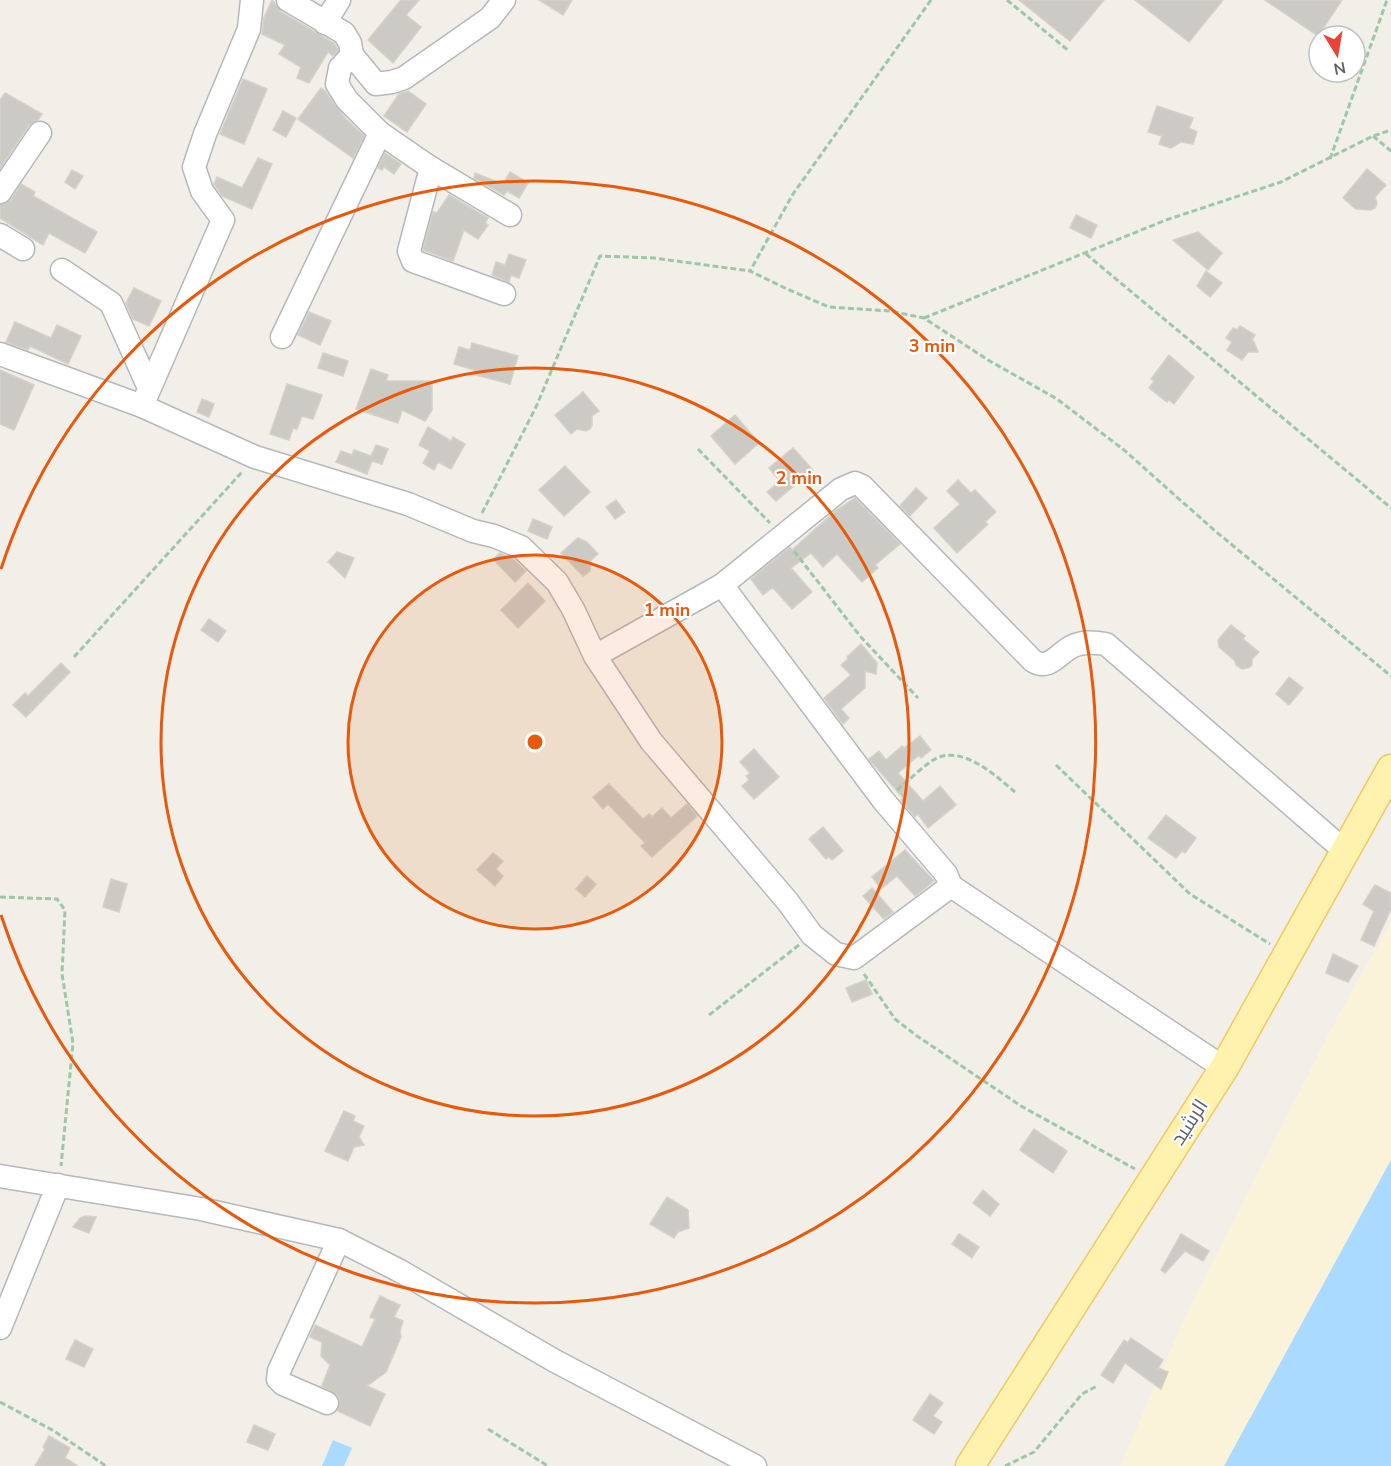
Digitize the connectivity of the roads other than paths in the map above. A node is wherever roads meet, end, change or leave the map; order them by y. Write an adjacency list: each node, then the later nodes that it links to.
1 (252, 0): 18 (street)
2 (288, 0): 5 (street)
3 (339, 0): 5 (street)
4 (497, 2): 6 (street)
5 (325, 23): 6 (street)
6 (352, 55): 8 (street)
7 (40, 133): 10 (street)
8 (380, 133): 9 (street); 16 (street)
9 (431, 168): 11 (street); 15 (street)
10 (0, 192)
11 (510, 214)
12 (0, 235): 13 (street)
13 (23, 249)
14 (62, 270): 18 (street)
15 (504, 294)
16 (282, 337)
17 (0, 354): 18 (street)
18 (145, 397): 20 (street)
19 (722, 585): 20 (street); 22 (street); 23 (street)
20 (595, 656): 23 (street)
21 (1391, 769): 22 (main road, الرشيد)
22 (1346, 852): 24 (main road, الرشيد)
23 (951, 886): 24 (street)
24 (1224, 1068): 31 (main road, الرشيد)
25 (0, 1176): 26 (street)
26 (58, 1185): 27 (street); 28 (street)
27 (339, 1240): 29 (street); 30 (street)
28 (0, 1328)
29 (327, 1403)
30 (755, 1466)
31 (970, 1466)

